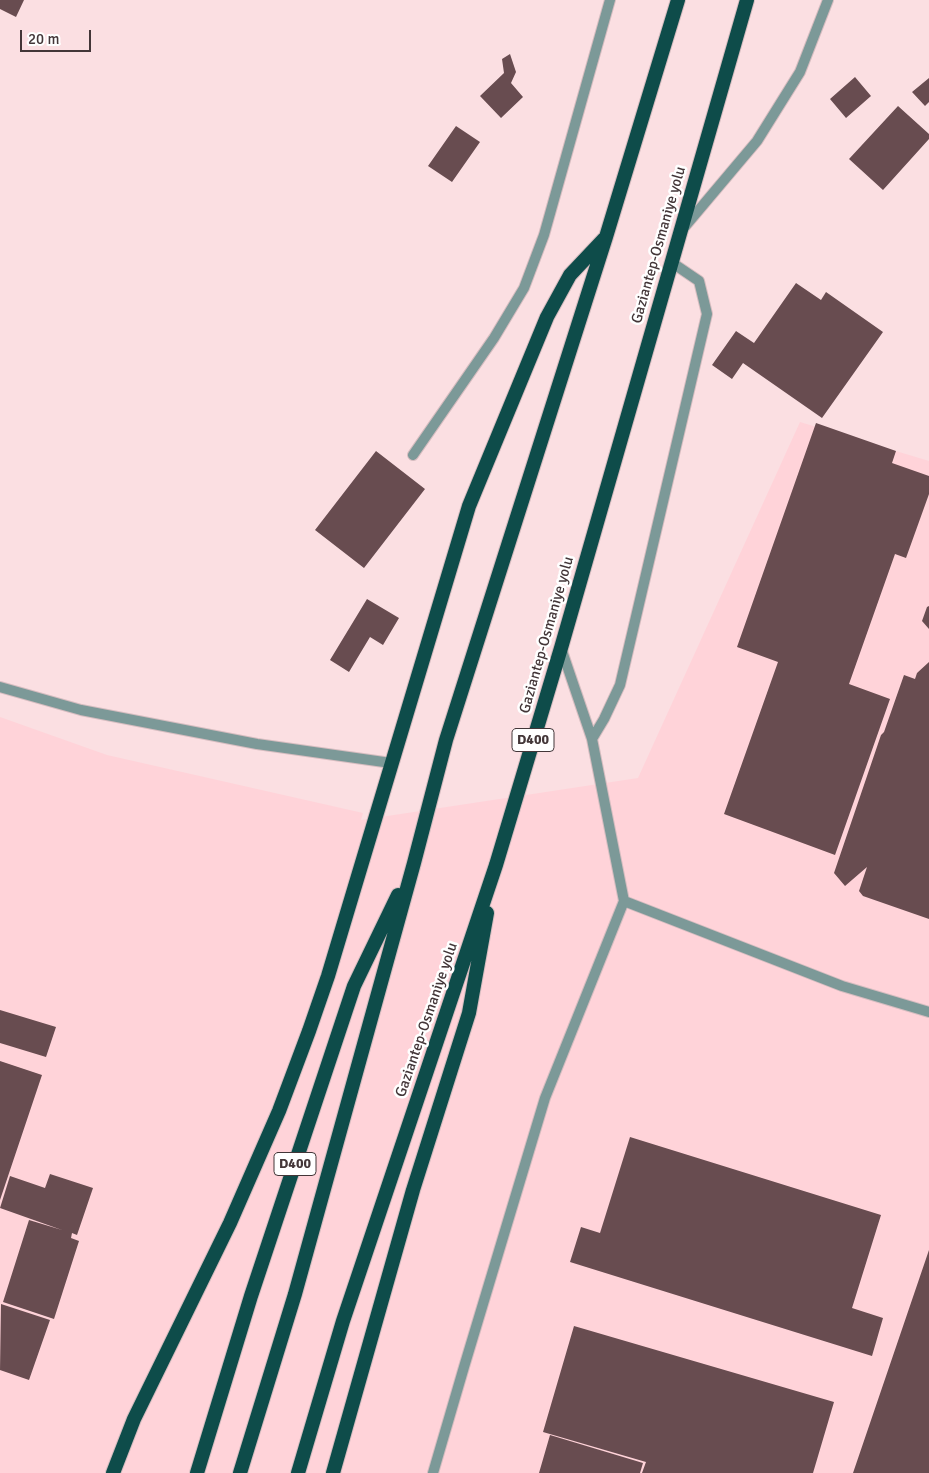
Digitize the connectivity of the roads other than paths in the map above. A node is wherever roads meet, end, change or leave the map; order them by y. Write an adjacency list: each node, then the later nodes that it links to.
1 (610, 0): 8 (street)
2 (678, 0): 6 (highway, D400)
3 (747, 0): 5 (highway, Gaziantep-Osmaniye yolu / D400)
4 (828, 0): 5 (street)
5 (680, 232): 7 (highway, Gaziantep-Osmaniye yolu / D400)
6 (606, 237): 12 (highway); 13 (highway, D400)
7 (671, 262): 9 (highway, Gaziantep-Osmaniye yolu / D400); 11 (street)
8 (413, 455)
9 (561, 648): 11 (street); 14 (highway, Gaziantep-Osmaniye yolu / D400)
10 (0, 687): 12 (street)
11 (592, 739): 15 (street)
12 (391, 763): 17 (highway)
13 (414, 862): 18 (highway, D400); 19 (highway, D400)
14 (496, 865): 20 (highway, Gaziantep-Osmaniye yolu / D400); 21 (highway, D400)
15 (624, 900): 16 (street); 22 (street)
16 (929, 1012)
17 (113, 1473)
18 (197, 1473)
19 (240, 1473)
20 (298, 1473)
21 (333, 1473)
22 (433, 1473)

